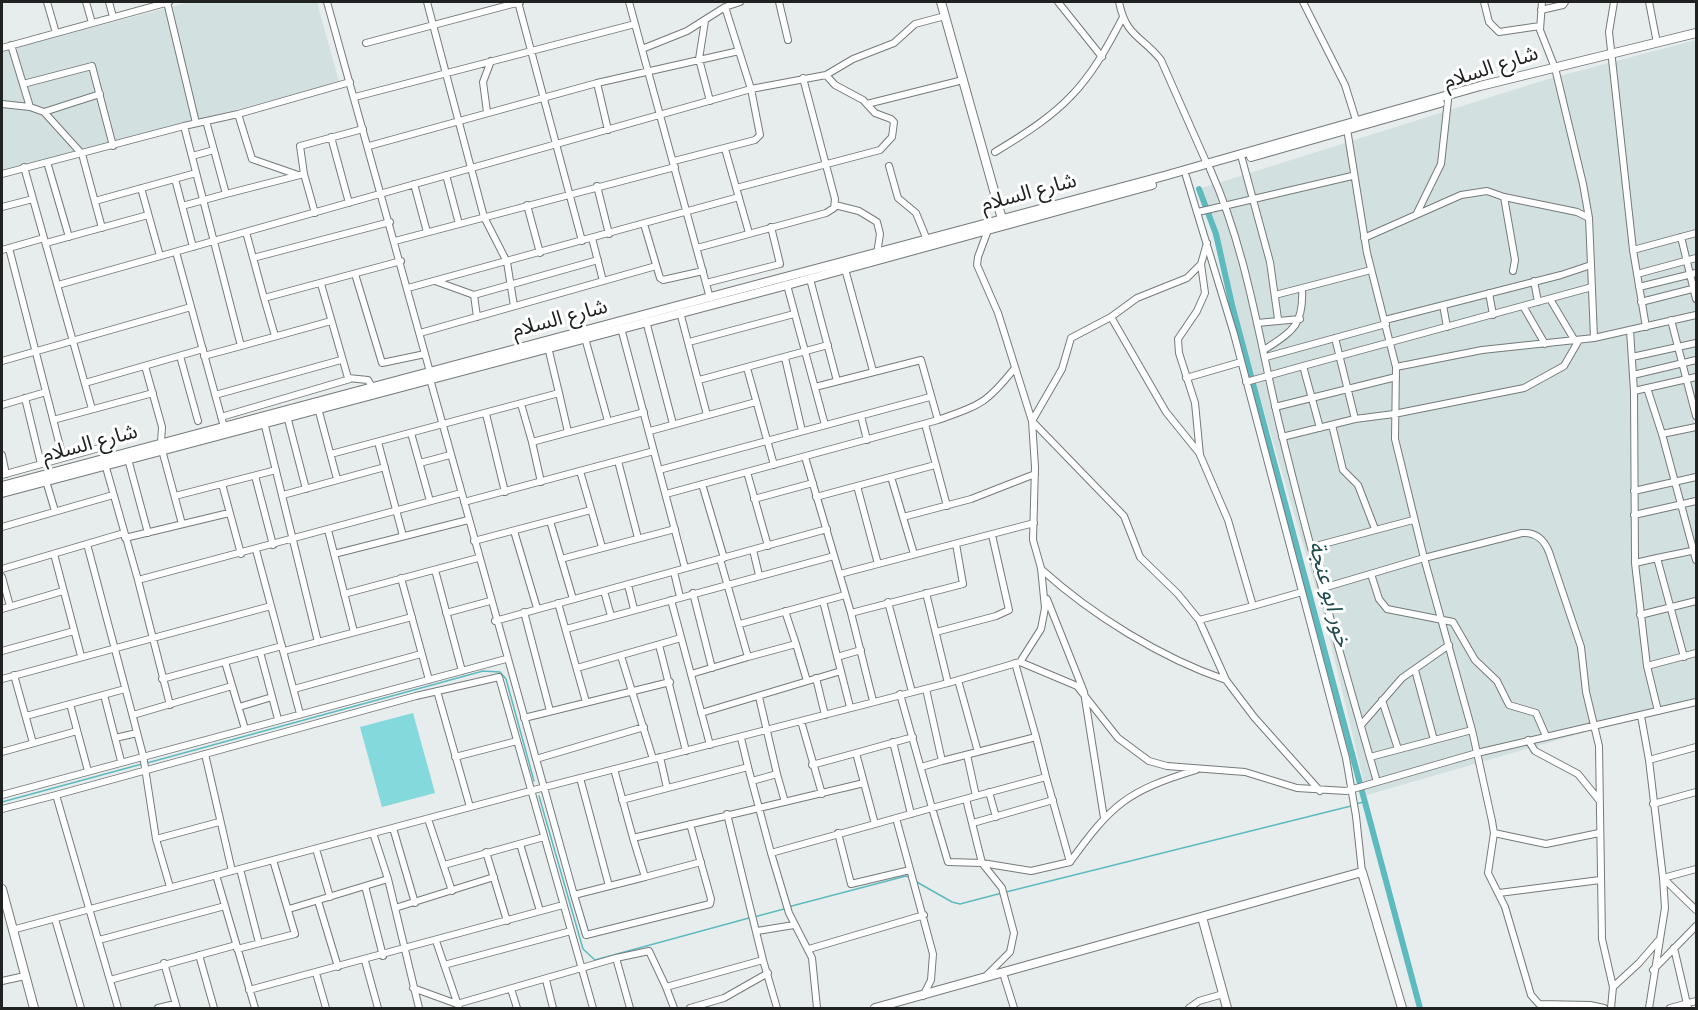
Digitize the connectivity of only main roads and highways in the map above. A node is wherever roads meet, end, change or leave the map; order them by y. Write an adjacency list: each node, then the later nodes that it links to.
1 (940, 2): 5 (main road)
2 (1696, 33): 3 (main road)
3 (1554, 68): 4 (main road, شارع السلام); 4 (main road, شارع السلام)
4 (1208, 167): 5 (main road, شارع السلام); 6 (main road, شارع السلام)
5 (1002, 219): 6 (main road, شارع السلام)
6 (430, 375): 7 (main road, شارع السلام); 7 (main road, شارع السلام)
7 (162, 446): 8 (main road, شارع السلام); 9 (main road, شارع السلام)
8 (2, 486)
9 (2, 493)
10 (2, 889): 13 (main road)
11 (1202, 917): 12 (main road); 15 (main road); 16 (main road)
12 (891, 1006): 14 (main road)
13 (34, 1008)
14 (875, 1008)
15 (1227, 1008)
16 (1402, 1008)

